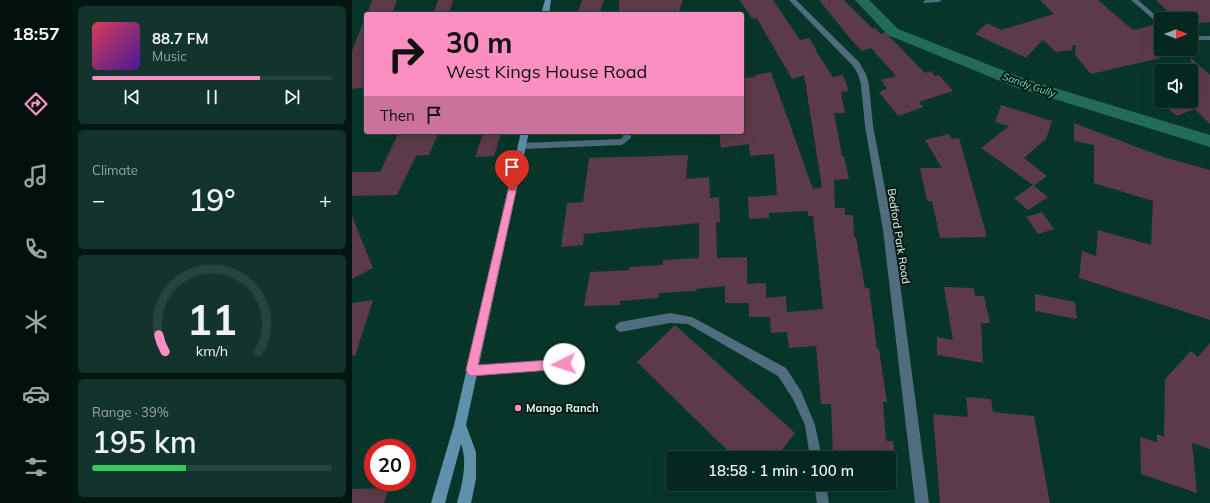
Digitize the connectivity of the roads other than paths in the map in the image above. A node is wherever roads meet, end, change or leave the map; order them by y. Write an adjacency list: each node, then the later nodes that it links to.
1 (548, 0): 6 (main road)
2 (792, 0): 22 (street, Bedford Park Road)
3 (939, 0): 5 (street)
4 (1134, 0): 7 (street)
5 (926, 2)
6 (545, 12)
7 (1154, 18)
8 (1198, 38): 9 (street)
9 (1210, 38)
10 (525, 134): 12 (main road)
11 (627, 134): 12 (lane)
12 (522, 146): 15 (main road)
13 (620, 327): 17 (lane)
14 (564, 364): 15 (lane)
15 (471, 370): 16 (main road)
16 (460, 425): 19 (main road); 20 (main road)
17 (815, 451)
18 (821, 491): 21 (lane)
19 (438, 503)
20 (464, 503)
21 (823, 503)
22 (922, 503)

